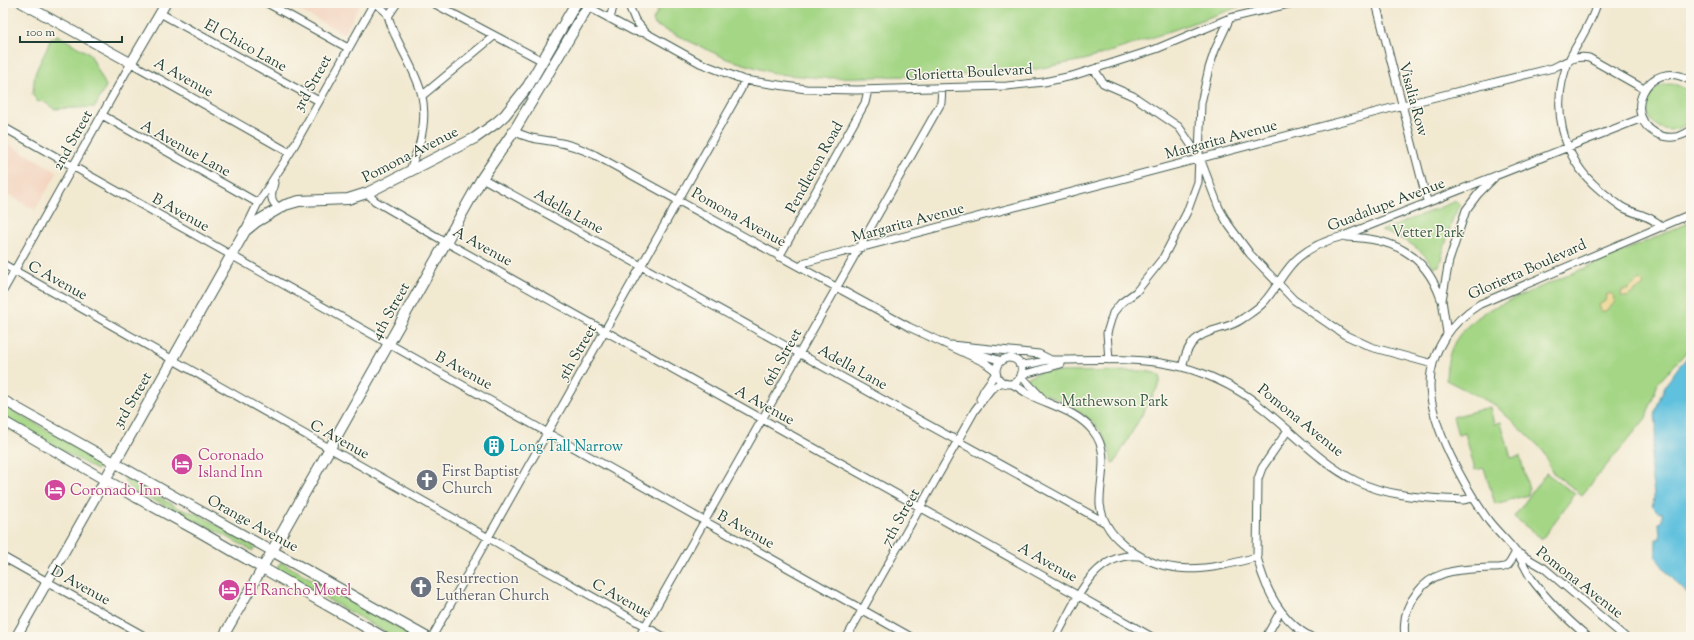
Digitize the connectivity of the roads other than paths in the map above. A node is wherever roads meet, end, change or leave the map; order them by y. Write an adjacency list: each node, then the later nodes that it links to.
1 (22, 3): 23 (main road, A Avenue)
2 (166, 3): 14 (main road, 2nd Street)
3 (267, 3): 20 (street)
4 (374, 3): 15 (street); 20 (street, 3rd Street)
5 (396, 3): 15 (street)
6 (433, 3): 19 (street)
7 (575, 3): 42 (highway, Pomona Avenue)
8 (617, 3): 16 (street)
9 (628, 3): 18 (street, Glorietta Boulevard)
10 (1293, 3): 17 (street, Glorietta Boulevard)
11 (1376, 3): 32 (street, Visalia Row)
12 (1597, 3): 22 (street)
13 (588, 6): 16 (street, Glorietta Boulevard); 37 (highway, 4th Street)
14 (160, 13): 23 (main road, 2nd Street); 31 (street, El Chico Lane)
15 (389, 15): 30 (street)
16 (610, 18): 18 (street, Glorietta Boulevard)
17 (1230, 18): 24 (street, Glorietta Boulevard); 40 (street)
18 (646, 33): 25 (street, Glorietta Boulevard)
19 (494, 36): 21 (street); 30 (street)
20 (348, 48): 31 (street, 3rd Street)
21 (537, 58)
22 (1570, 59): 28 (street, Margarita Avenue); 32 (street, Margarita Avenue); 38 (street)
23 (131, 63): 33 (street, 2nd Street); 39 (street, A Avenue)
24 (1094, 69): 27 (street, Glorietta Boulevard); 40 (street)
25 (744, 80): 29 (street, Glorietta Boulevard); 47 (street, 5th Street)
26 (1691, 81): 28 (street)
27 (942, 88): 29 (street, Glorietta Boulevard); 56 (street, 6th Street)
28 (1644, 89): 34 (street)
29 (868, 90): 58 (street, Pendleton Road)
30 (423, 95): 42 (street)
31 (319, 101): 39 (street, 3rd Street)
32 (1403, 105): 40 (street, Margarita Avenue); 48 (street, Visalia Row)
33 (102, 115): 41 (street, 2nd Street); 49 (street, A Avenue Lane)
34 (1642, 118): 36 (street); 38 (street, Guadalupe Avenue)
35 (3, 127): 41 (street, B Avenue)
36 (1691, 130)
37 (514, 131): 45 (highway, 4th Street); 47 (street, Pomona Avenue)
38 (1567, 147): 43 (street, Guadalupe Avenue); 52 (street)
39 (290, 153): 44 (street, 3rd Street)
40 (1200, 158): 56 (street, Margarita Avenue); 63 (street); 75 (street)
41 (73, 166): 57 (street, B Avenue); 62 (street, 2nd Street)
42 (410, 172): 46 (highway, Pomona Avenue)
43 (1497, 176): 48 (street, Guadalupe Avenue); 66 (street)
44 (275, 178): 49 (street, 3rd Street); 50 (street, 3rd Street)
45 (482, 178): 55 (highway, 4th Street); 60 (street, Adella Lane)
46 (367, 193): 50 (highway, Pomona Avenue); 55 (street, A Avenue)
47 (678, 200): 58 (street, Pomona Avenue); 60 (street, 5th Street)
48 (1427, 201): 54 (street, Guadalupe Avenue)
49 (258, 203): 53 (street, 3rd Street)
50 (280, 208): 53 (highway, Pomona Avenue)
51 (1691, 214): 52 (street, Glorietta Boulevard)
52 (1663, 227): 68 (street, Glorietta Boulevard)
53 (244, 231): 57 (highway, 3rd Street)
54 (1328, 240): 63 (street, Guadalupe Avenue); 66 (street)
55 (446, 241): 67 (street, A Avenue); 69 (highway, 4th Street)
56 (858, 249): 61 (street, Margarita Avenue); 64 (street, 6th Street)
57 (231, 255): 69 (street, B Avenue); 72 (highway, 3rd Street)
58 (779, 257): 61 (street, Pomona Avenue)
59 (3, 264): 62 (street, C Avenue)
60 (641, 266): 67 (street, 5th Street); 71 (street, Adella Lane)
61 (800, 267): 64 (street, Pomona Avenue)
62 (14, 270): 65 (street, 2nd Street); 72 (street, C Avenue)
63 (1277, 284): 78 (street); 79 (street, Guadalupe Avenue)
64 (836, 287): 70 (street, Pomona Avenue); 71 (street, 6th Street)
65 (3, 291)
66 (1442, 300): 68 (street)
67 (605, 330): 87 (street, A Avenue); 90 (street, 5th Street)
68 (1447, 333): 78 (street, Glorietta Boulevard)
69 (389, 344): 90 (street, B Avenue); 92 (highway, 4th Street)
70 (944, 344): 73 (street); 74 (street, Pomona Avenue); 80 (street, Pomona Avenue)
71 (799, 352): 87 (street, 6th Street); 91 (street, Adella Lane)
72 (172, 359): 92 (street, C Avenue); 93 (highway, 3rd Street)
73 (1002, 360): 77 (street); 80 (street)
74 (1051, 360): 76 (street, Pomona Avenue); 77 (street)
75 (1109, 360): 76 (street, Pomona Avenue); 79 (street, Pomona Avenue)
76 (1073, 361): 81 (street)
77 (1019, 364): 81 (street)
78 (1433, 364): 95 (street, Glorietta Boulevard)
79 (1182, 367): 89 (street, Pomona Avenue)
80 (996, 372): 82 (street, Pomona Avenue); 86 (street, 7th Street)
81 (1021, 375): 83 (street); 85 (street)
82 (1002, 382): 83 (street); 86 (street, 7th Street)
83 (1012, 384): 85 (street)
84 (3, 400): 93 (main road, Orange Avenue)
85 (1046, 402): 98 (street)
86 (975, 410): 91 (street, 7th Street)
87 (762, 419): 96 (street, A Avenue); 97 (street, 6th Street)
88 (3, 421): 94 (main road)
89 (1288, 430): 95 (street, Pomona Avenue); 104 (street)
90 (547, 432): 97 (street, B Avenue); 99 (street, 5th Street)
91 (958, 441): 96 (street, 7th Street); 98 (street, Adella Lane)
92 (330, 448): 99 (street, C Avenue); 100 (highway, 4th Street)
93 (114, 462): 94 (highway, 3rd Street); 100 (main road, Orange Avenue)
94 (105, 480): 105 (highway); 106 (main road, 3rd Street)
95 (1473, 498): 101 (street, Glorietta Boulevard)
96 (921, 506): 107 (street, A Avenue); 108 (street, 7th Street)
97 (704, 521): 108 (street, B Avenue); 110 (street, 6th Street)
98 (1104, 522): 103 (street)
99 (488, 537): 110 (street, C Avenue); 116 (street, 5th Street)
100 (272, 551): 105 (main road, 4th Street); 115 (highway, Orange Avenue)
101 (1516, 552): 125 (street); 126 (street, Glorietta Boulevard); 127 (street, Pomona Avenue)
102 (3, 556): 106 (street, D Avenue)
103 (1138, 556): 104 (street); 107 (street)
104 (1257, 557): 109 (street)
105 (262, 568): 113 (main road, 4th Street); 114 (highway)
106 (47, 581): 111 (main road, 3rd Street); 112 (street, D Avenue)
107 (1079, 595): 121 (street); 122 (street, A Avenue)
108 (863, 610): 119 (street, 7th Street); 120 (street, B Avenue)
109 (1280, 612): 123 (street); 124 (street)
110 (645, 626): 117 (street, 6th Street); 118 (street, C Avenue)
111 (16, 637)
112 (146, 637)
113 (223, 637)
114 (383, 637)
115 (426, 637)
116 (432, 637)
117 (639, 637)
118 (664, 637)
119 (847, 637)
120 (911, 637)
121 (1056, 637)
122 (1152, 637)
123 (1266, 637)
124 (1310, 637)
125 (1405, 637)
126 (1588, 637)
127 (1625, 637)

